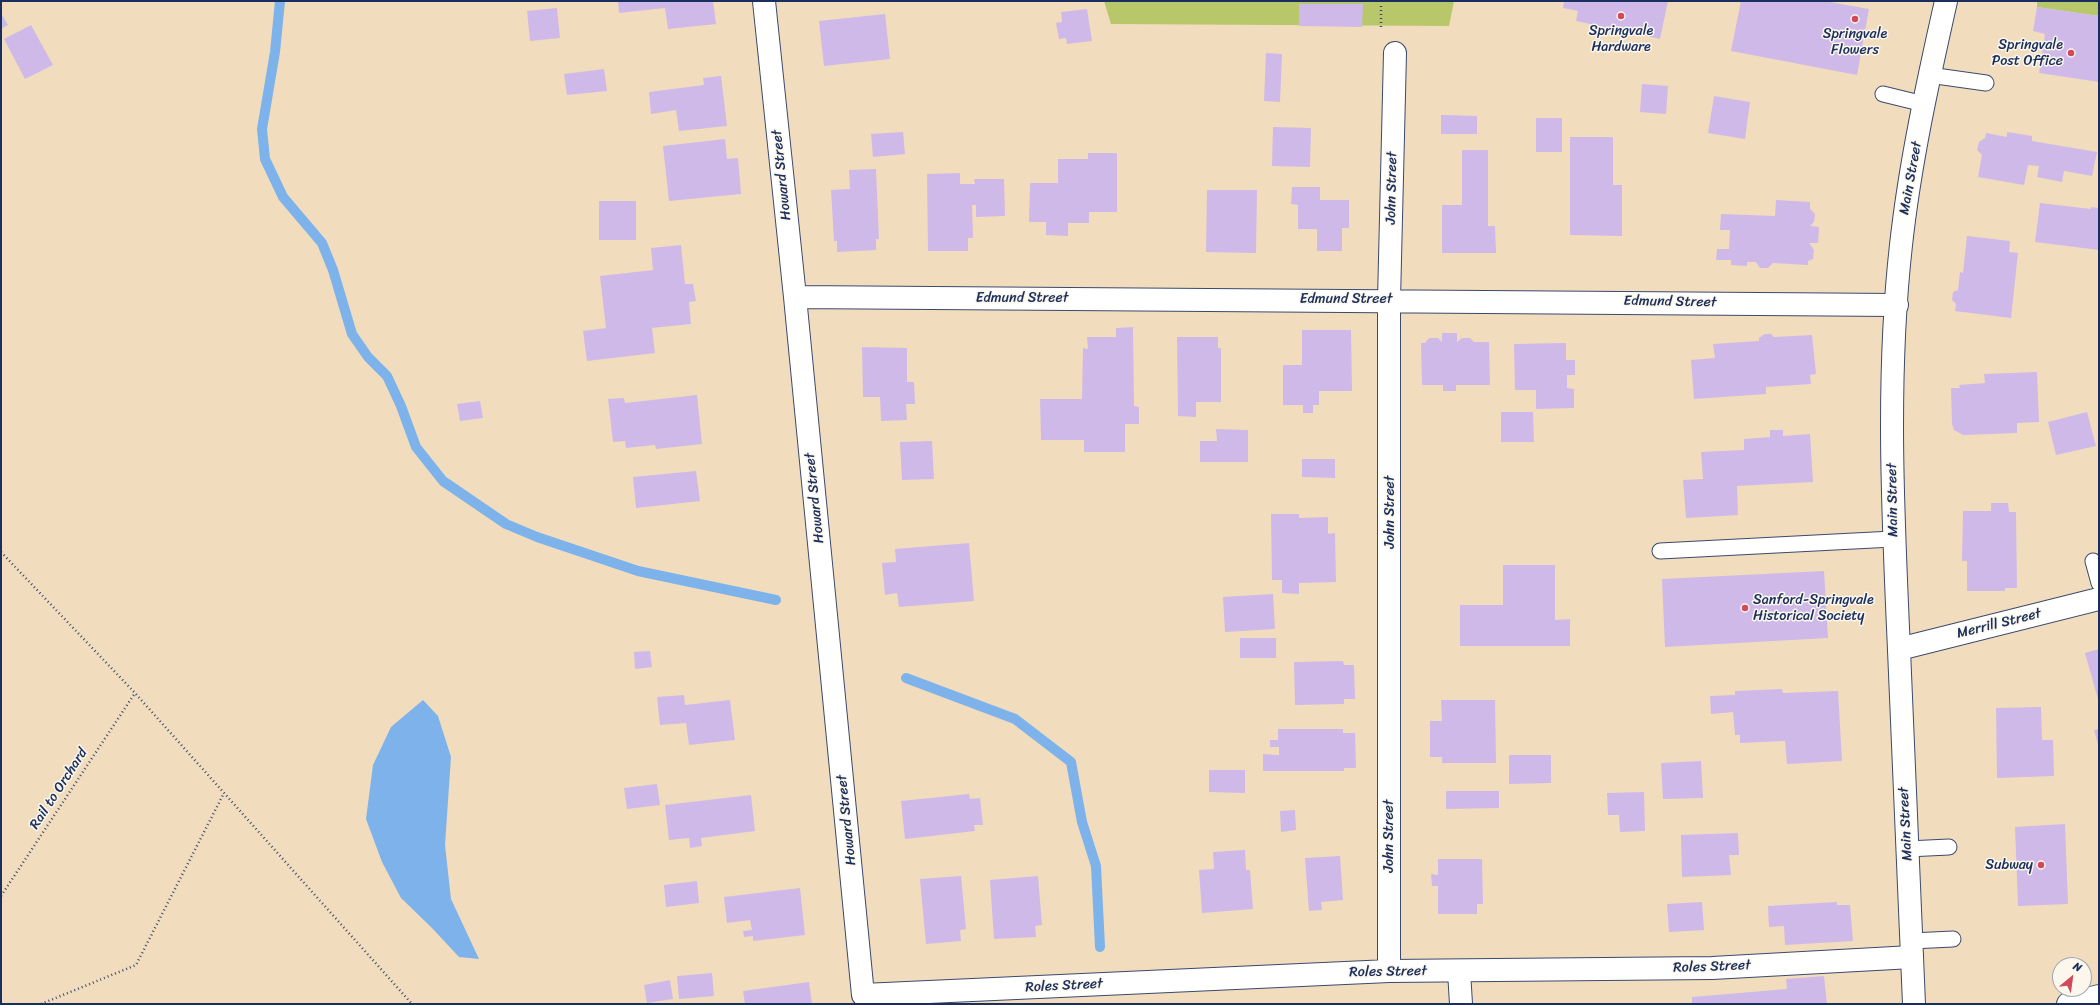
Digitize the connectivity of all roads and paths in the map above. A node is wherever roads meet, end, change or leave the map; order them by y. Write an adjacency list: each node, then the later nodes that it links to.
1 (764, 1): 8 (street, Howard Street)
2 (1946, 1): 4 (street, Main Street)
3 (1395, 52): 9 (street, John Street)
4 (1929, 75): 5 (lane); 7 (street, Main Street)
5 (1986, 83)
6 (1882, 94): 7 (lane)
7 (1924, 104): 10 (street, Main Street)
8 (795, 296): 9 (street, Edmund Street); 27 (street, Howard Street)
9 (1389, 300): 10 (street, Edmund Street); 25 (street, John Street)
10 (1897, 305): 11 (street, Main Street)
11 (1893, 539): 12 (lane); 17 (street, Main Street)
12 (1660, 551)
13 (1, 552): 18 (path)
14 (2093, 561): 15 (lane)
15 (2099, 583)
16 (2099, 599): 17 (street, Merrill Street)
17 (1899, 649): 21 (street, Main Street)
18 (135, 693): 19 (path); 22 (path, Rail to Orchard)
19 (224, 793): 29 (path); 30 (path)
20 (1949, 846): 21 (lane)
21 (1907, 849): 24 (street, Main Street)
22 (1, 896)
23 (1953, 939): 24 (lane)
24 (1912, 949): 26 (street, Roles Street); 32 (street, Main Street)
25 (1389, 971): 26 (street, Roles Street); 27 (street, Roles Street)
26 (1458, 971): 31 (street)
27 (863, 995)
28 (2099, 996): 33 (street)
29 (41, 1004)
30 (412, 1004)
31 (1461, 1004)
32 (1914, 1004)
33 (2068, 1004)

